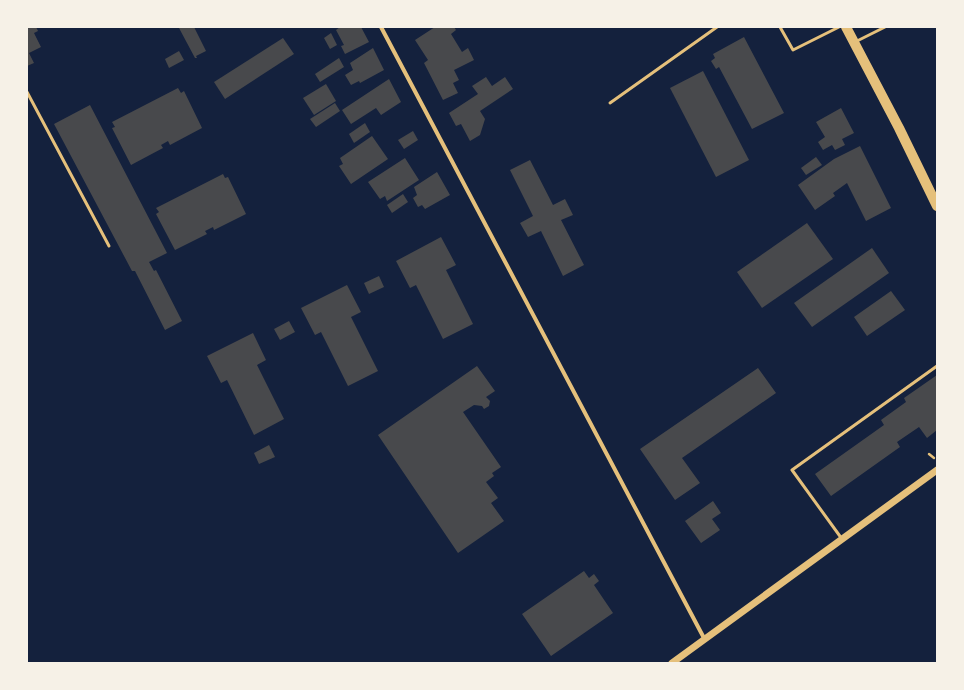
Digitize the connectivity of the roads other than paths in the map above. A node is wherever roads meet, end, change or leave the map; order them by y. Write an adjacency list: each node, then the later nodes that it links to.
1 (381, 27): 15 (street)
2 (717, 27): 9 (lane)
3 (780, 27): 4 (lane)
4 (839, 27)
5 (846, 27): 7 (main road)
6 (885, 27): 7 (lane)
7 (854, 43): 10 (main road)
8 (27, 92): 11 (lane)
9 (610, 103)
10 (937, 206)
11 (109, 246)
12 (937, 366): 14 (lane)
13 (937, 470): 14 (street)
14 (842, 539): 15 (street)
15 (704, 640): 16 (street)
16 (672, 663)

